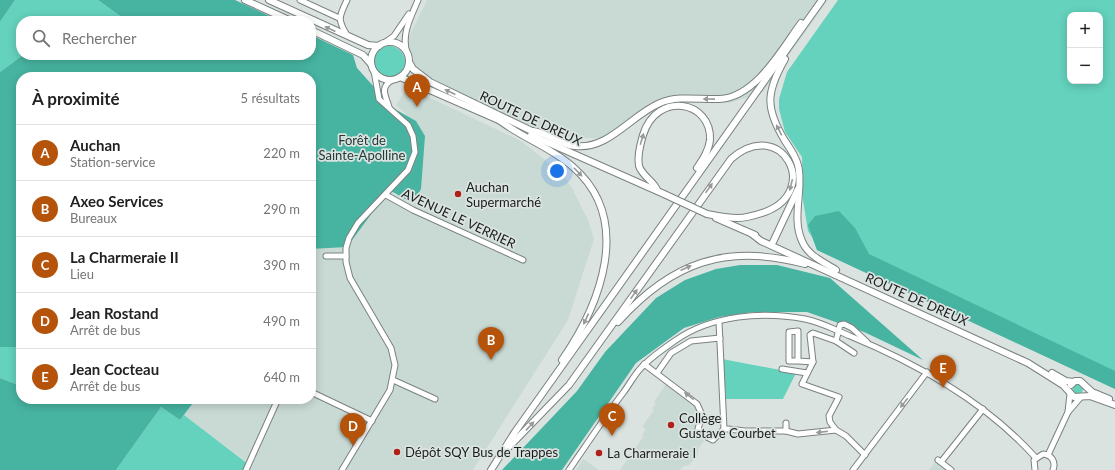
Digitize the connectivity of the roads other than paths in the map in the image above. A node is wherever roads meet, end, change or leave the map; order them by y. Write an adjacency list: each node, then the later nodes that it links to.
1 (245, 0): 8 (main road)
2 (300, 0): 10 (street)
3 (347, 0): 10 (street)
4 (417, 0): 15 (street); 16 (street)
5 (822, 0): 7 (main road)
6 (273, 1): 9 (main road, one-way to 6)
7 (815, 10): 13 (main road); 23 (main road, one-way to 23)
8 (280, 16)
9 (304, 16)
10 (339, 18): 14 (street)
11 (316, 22): 14 (main road, one-way to 11)
12 (316, 32): 18 (main road)
13 (798, 35): 24 (main road); 25 (main road, one-way to 13)
14 (348, 37): 15 (main road)
15 (382, 45): 16 (main road); 18 (main road)
16 (407, 53): 17 (main road)
17 (409, 62): 19 (main road); 23 (main road, ROUTE DE DREUX, one-way to 17)
18 (373, 68): 20 (main road); 21 (street)
19 (400, 77): 20 (main road); 22 (main road, ROUTE DE DREUX)
20 (392, 80): 21 (street)
21 (389, 107): 28 (street)
22 (499, 120): 26 (main road, ROUTE DE DREUX); 49 (main road, one-way to 49)
23 (533, 131): 26 (main road, ROUTE DE DREUX)
24 (694, 178): 27 (main road, one-way to 24); 49 (main road)
25 (800, 186): 32 (main road); 37 (main road)
26 (649, 187): 27 (main road, ROUTE DE DREUX)
27 (658, 191): 29 (main road, ROUTE DE DREUX, bridge)
28 (386, 195): 34 (street); 35 (street, AVENUE LE VERRIER)
29 (707, 214): 30 (main road, ROUTE DE DREUX); 40 (main road, one-way to 29)
30 (752, 234): 31 (main road, ROUTE DE DREUX); 32 (main road, ROUTE DE DREUX)
31 (764, 242): 32 (main road); 36 (main road, ROUTE DE DREUX)
32 (773, 242): 37 (main road, ROUTE DE DREUX)
33 (326, 256): 34 (street)
34 (346, 256): 53 (street)
35 (523, 260)
36 (820, 267): 40 (main road, one-way to 36); 56 (main road, ROUTE DE DREUX)
37 (836, 270): 54 (main road, ROUTE DE DREUX)
38 (719, 322): 39 (street); 41 (street); 47 (street)
39 (839, 332): 42 (street); 43 (street); 43 (street)
40 (604, 338): 72 (main road, one-way to 40)
41 (720, 338): 52 (street); 68 (street)
42 (836, 341): 44 (street); 46 (street)
43 (871, 345): 51 (street)
44 (854, 353)
45 (798, 361): 45 (street); 46 (street)
46 (813, 362): 50 (street)
47 (644, 364): 52 (street); 79 (street)
48 (782, 369): 50 (street)
49 (557, 372): 72 (main road)
50 (807, 372): 70 (street)
51 (927, 372): 63 (street); 73 (street, one-way to 73)
52 (657, 373): 68 (street, one-way to 52)
53 (392, 380): 59 (street); 65 (street)
54 (1073, 382): 55 (main road); 56 (main road)
55 (1086, 386): 58 (main road); 60 (main road)
56 (1070, 393): 58 (main road); 64 (street)
57 (316, 394): 65 (street)
58 (1081, 397): 62 (main road); 64 (street)
59 (434, 398)
60 (1115, 401)
61 (276, 404): 76 (street)
62 (1115, 405)
63 (983, 409): 75 (street); 81 (street)
64 (1068, 412): 74 (street)
65 (372, 420): 77 (street)
66 (731, 423): 69 (street)
67 (786, 423): 71 (street)
68 (724, 429): 69 (street)
69 (732, 429): 71 (street)
70 (836, 430): 71 (street, one-way to 71); 73 (street)
71 (786, 431)
72 (502, 453): 78 (main road)
73 (865, 455): 80 (street)
74 (1048, 455): 75 (street); 83 (street)
75 (1036, 458): 82 (street)
76 (246, 470)
77 (342, 470)
78 (491, 470)
79 (570, 470)
80 (852, 470)
81 (951, 470)
82 (1035, 470)
83 (1053, 470)

